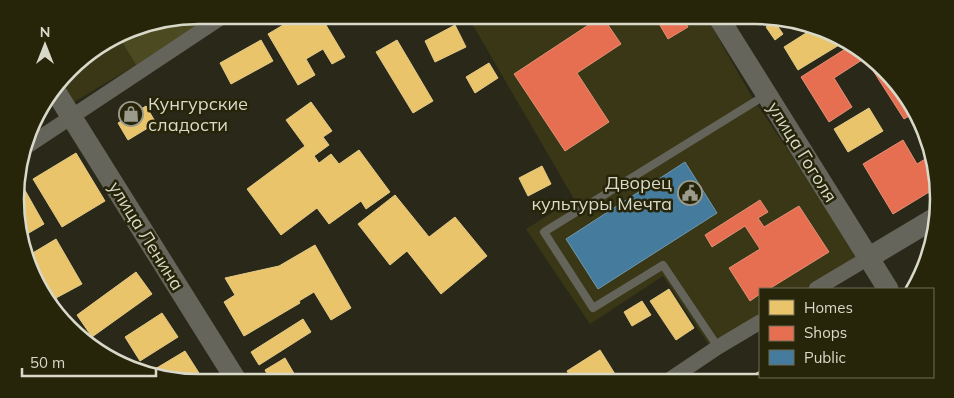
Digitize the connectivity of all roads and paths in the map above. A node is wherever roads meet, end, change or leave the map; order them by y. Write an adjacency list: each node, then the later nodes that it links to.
1 (212, 24): 5 (street)
2 (723, 24): 3 (street, улица Гоголя)
3 (767, 94): 8 (street, улица Гоголя); 12 (lane)
4 (58, 95): 5 (street, улица Ленина)
5 (72, 118): 6 (street); 13 (street, улица Ленина)
6 (33, 142)
7 (929, 221): 8 (street)
8 (868, 258): 9 (street); 10 (street, улица Гоголя)
9 (818, 288)
10 (887, 288)
11 (759, 323): 12 (street)
12 (718, 347): 14 (street)
13 (232, 374)
14 (678, 374)

